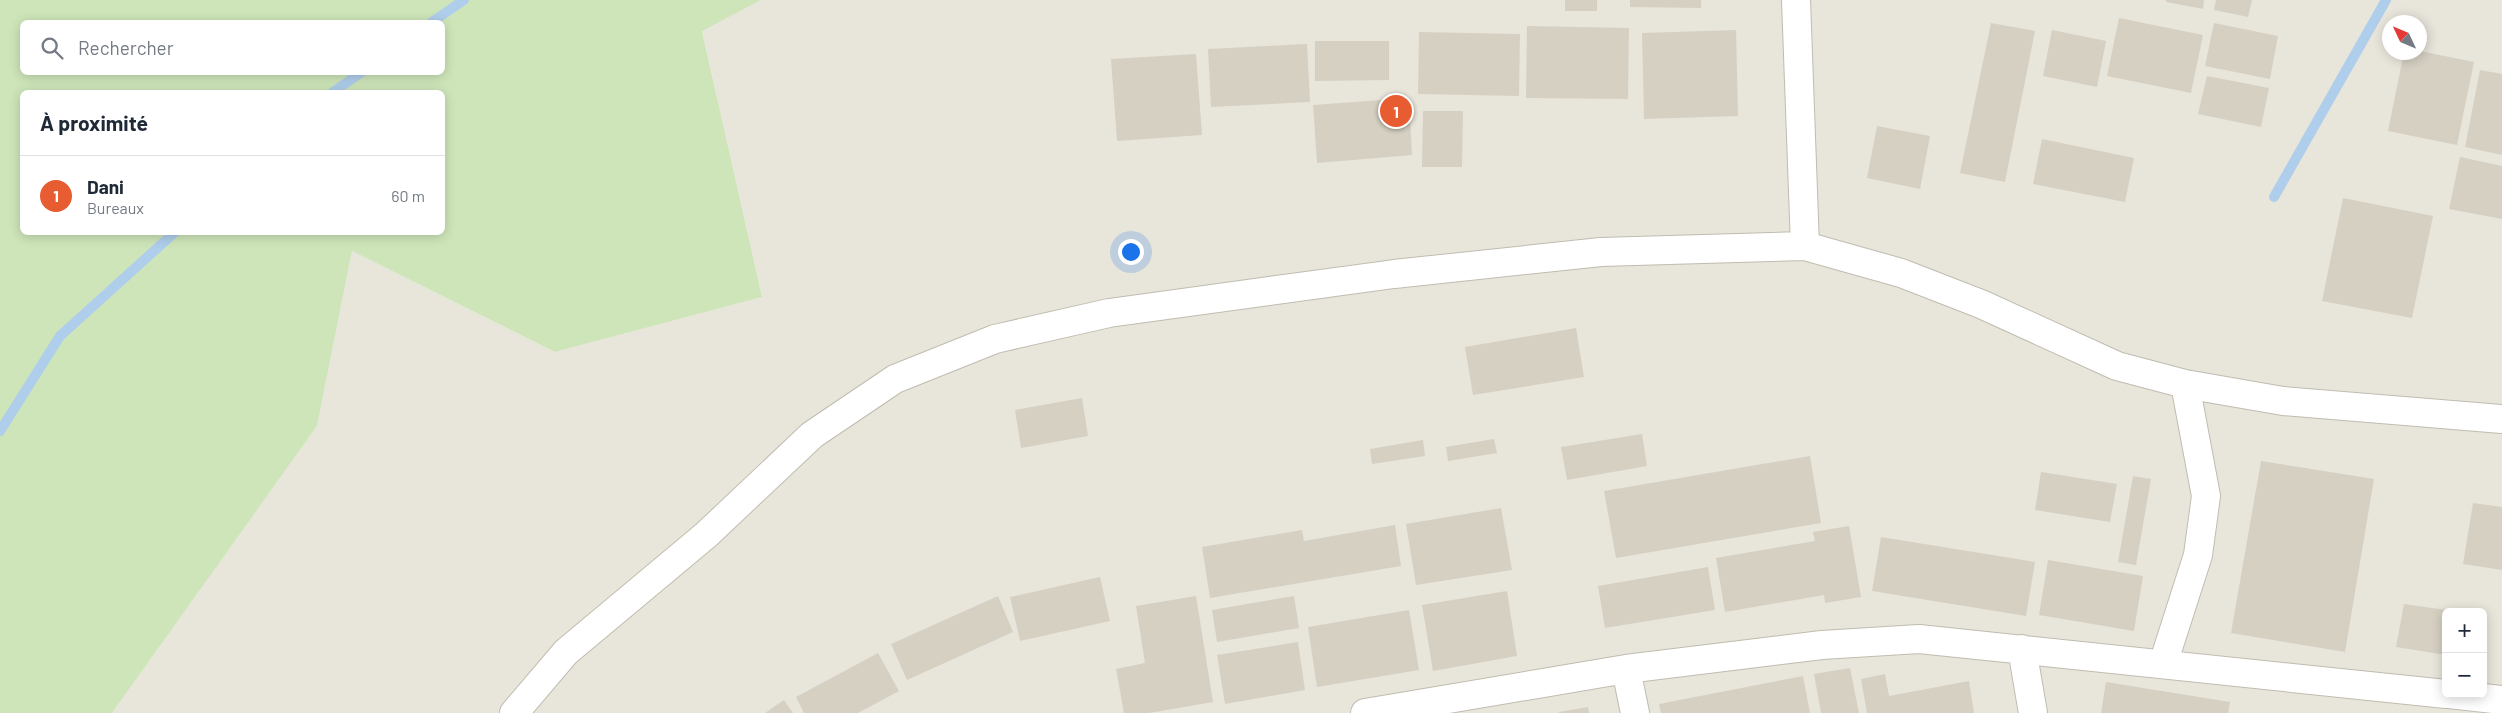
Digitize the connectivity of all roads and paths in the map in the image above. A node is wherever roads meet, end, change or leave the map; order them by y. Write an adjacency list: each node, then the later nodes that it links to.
1 (1796, 0): 2 (street)
2 (1805, 246): 3 (street); 11 (street)
3 (2185, 384): 4 (street); 6 (street)
4 (2502, 419)
5 (2022, 649): 6 (street); 7 (street); 14 (street)
6 (2163, 664): 8 (street)
7 (1626, 669): 12 (street); 13 (street)
8 (2442, 693)
9 (2484, 698): 10 (street)
10 (2502, 700)
11 (514, 713)
12 (1365, 713)
13 (1635, 713)
14 (2033, 713)

